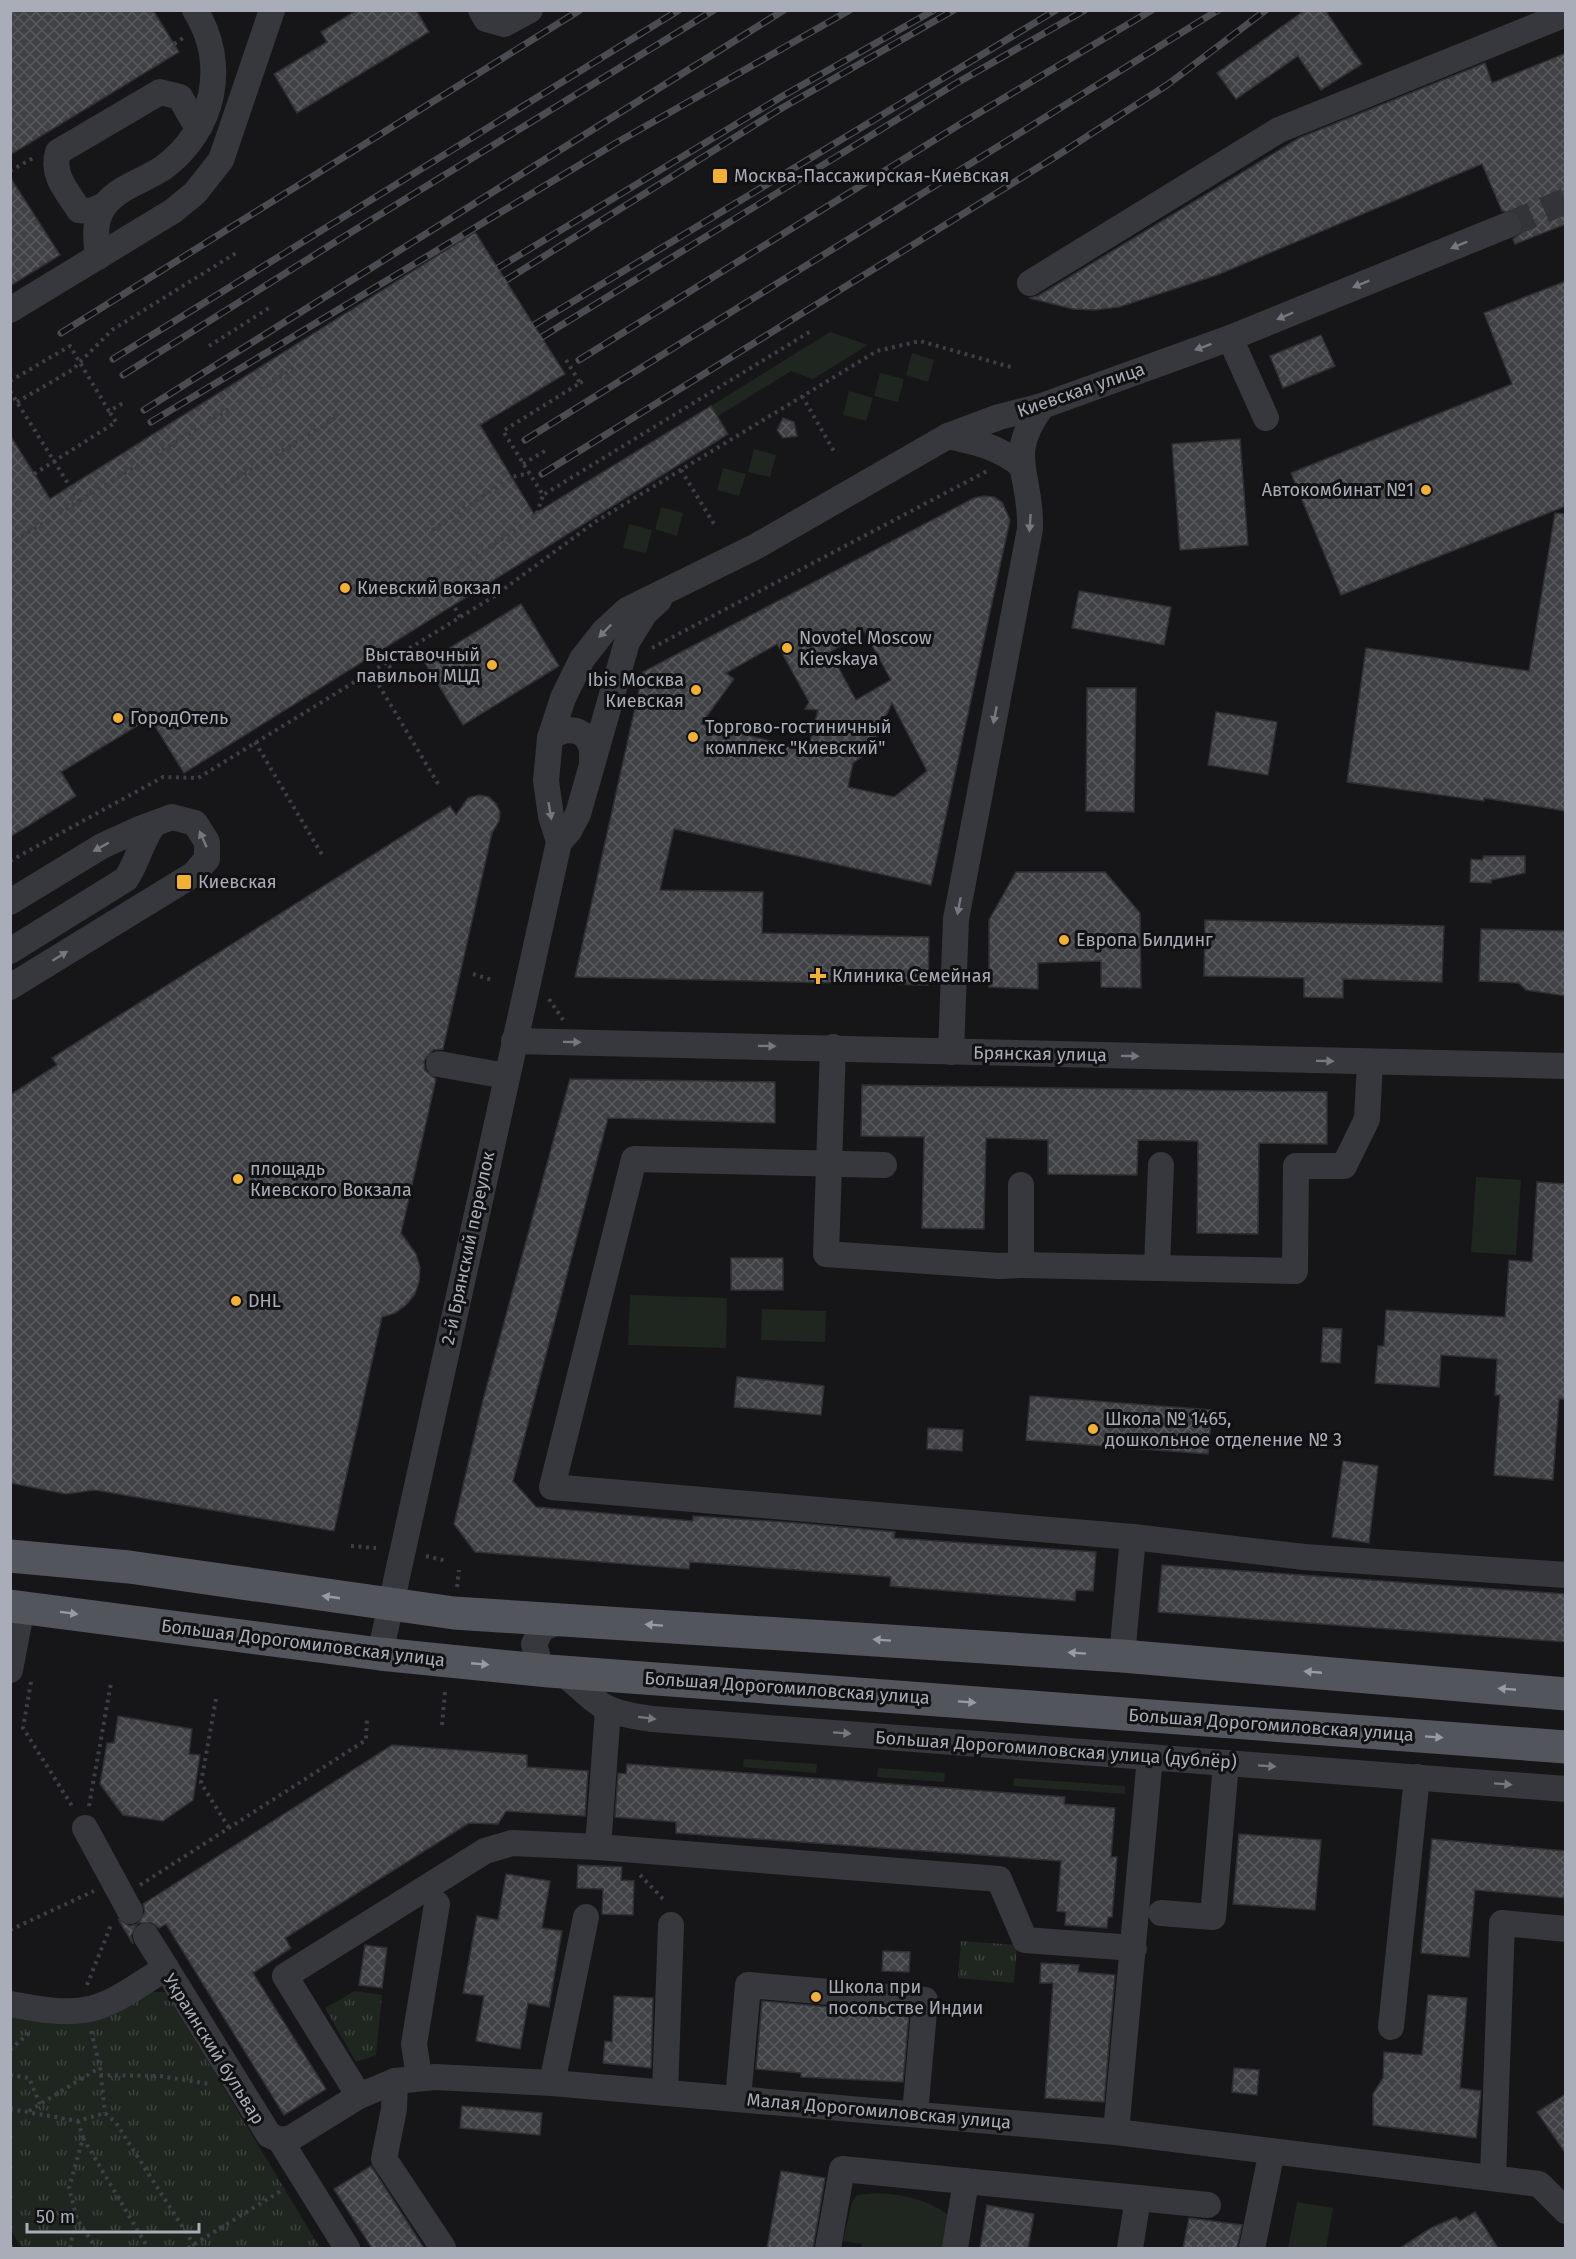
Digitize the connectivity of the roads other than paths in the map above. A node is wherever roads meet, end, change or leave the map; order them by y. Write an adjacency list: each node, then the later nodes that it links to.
1 (195, 10): 6 (street)
2 (272, 10): 9 (street)
3 (481, 10): 4 (street)
4 (530, 10)
5 (1566, 14): 10 (street)
6 (200, 126): 7 (street); 7 (street)
7 (105, 205): 9 (street)
8 (1508, 225): 12 (street, Киевская улица, one-way to 12)
9 (98, 257): 11 (street)
10 (1030, 283)
11 (10, 310)
12 (1230, 338): 13 (street, Киевская улица, one-way to 13); 14 (street)
13 (1042, 406): 15 (street, Киевская улица); 16 (street)
14 (1266, 418)
15 (948, 436): 16 (street); 17 (street, Киевская улица)
16 (1022, 466): 27 (street, one-way to 27)
17 (671, 588): 18 (street, 2-й Брянский переулок, one-way to 18); 19 (street, 2-й Брянский переулок)
18 (550, 738): 19 (street); 21 (street, 2-й Брянский переулок, one-way to 21)
19 (592, 759): 21 (street, 2-й Брянский переулок)
20 (154, 824): 22 (street, one-way to 22); 23 (street); 24 (street, one-way to 20)
21 (559, 842): 25 (street, 2-й Брянский переулок)
22 (10, 902)
23 (10, 951)
24 (10, 987)
25 (514, 1041): 26 (street, Брянская улица, one-way to 26); 31 (street, 2-й Брянский переулок)
26 (833, 1047): 27 (street, Брянская улица); 32 (street)
27 (951, 1052): 28 (street, Брянская улица, one-way to 28)
28 (1370, 1062): 30 (street, Брянская улица); 37 (street)
29 (439, 1064): 31 (street)
30 (1566, 1065)
31 (506, 1076): 43 (street, 2-й Брянский переулок)
32 (829, 1163): 33 (street); 36 (street); 38 (street)
33 (884, 1165)
34 (1161, 1165): 37 (street)
35 (1021, 1185): 36 (street)
36 (1021, 1265): 37 (street)
37 (1157, 1268)
38 (1133, 1537): 42 (street); 47 (street)
39 (10, 1538): 41 (main road)
40 (10, 1556): 41 (main road)
41 (129, 1567): 43 (main road, one-way to 41)
42 (1566, 1575)
43 (389, 1605): 45 (main road); 46 (street, 2-й Брянский переулок)
44 (16, 1606): 46 (main road, Большая Дорогомиловская улица, one-way to 46); 49 (street)
45 (562, 1621): 47 (main road, one-way to 45); 48 (street, Большая Дорогомиловская улица (дублёр))
46 (380, 1654): 48 (main road, Большая Дорогомиловская улица, one-way to 48)
47 (1122, 1656): 50 (main road, one-way to 47)
48 (556, 1671): 51 (street, Большая Дорогомиловская улица (дублёр)); 52 (main road, Большая Дорогомиловская улица, one-way to 52)
49 (22, 1672)
50 (1566, 1694)
51 (608, 1710): 53 (street, Большая Дорогомиловская улица (дублёр), one-way to 53); 58 (street)
52 (1566, 1747)
53 (1150, 1757): 54 (street, Большая Дорогомиловская улица (дублёр)); 66 (street)
54 (1226, 1763): 55 (street, Большая Дорогомиловская улица (дублёр), one-way to 55); 61 (street)
55 (1417, 1778): 56 (street, Большая Дорогомиловская улица (дублёр), one-way to 56); 69 (street)
56 (1566, 1789)
57 (85, 1828): 59 (street)
58 (598, 1846): 66 (street); 73 (street)
59 (122, 1896)
60 (437, 1904): 70 (street)
61 (1161, 1913)
62 (586, 1917): 71 (street)
63 (671, 1925): 72 (street)
64 (1566, 1929): 79 (street)
65 (146, 1936): 67 (street)
66 (1134, 1948): 76 (street)
67 (166, 1968): 68 (street, Украинский бульвар); 77 (street, Украинский бульвар)
68 (10, 2004)
69 (1391, 2027)
70 (407, 2079): 71 (street, Малая Дорогомиловская улица); 73 (street, Малая Дорогомиловская улица); 85 (street)
71 (552, 2083): 72 (street, Малая Дорогомиловская улица)
72 (665, 2093): 74 (street, Малая Дорогомиловская улица)
73 (359, 2096): 77 (street, Малая Дорогомиловская улица)
74 (738, 2099): 75 (street, Малая Дорогомиловская улица); 75 (street)
75 (915, 2114): 76 (street, Малая Дорогомиловская улица)
76 (1116, 2132): 78 (street, Малая Дорогомиловская улица)
77 (280, 2140): 84 (street, Украинский бульвар)
78 (1272, 2151): 79 (street, Малая Дорогомиловская улица); 89 (street)
79 (1493, 2177): 83 (street, Малая Дорогомиловская улица)
80 (966, 2181): 81 (street); 86 (street); 87 (street)
81 (1138, 2198): 82 (street); 88 (street)
82 (1208, 2205)
83 (1566, 2211)
84 (346, 2248)
85 (443, 2248)
86 (828, 2248)
87 (955, 2248)
88 (1130, 2248)
89 (1252, 2248)

